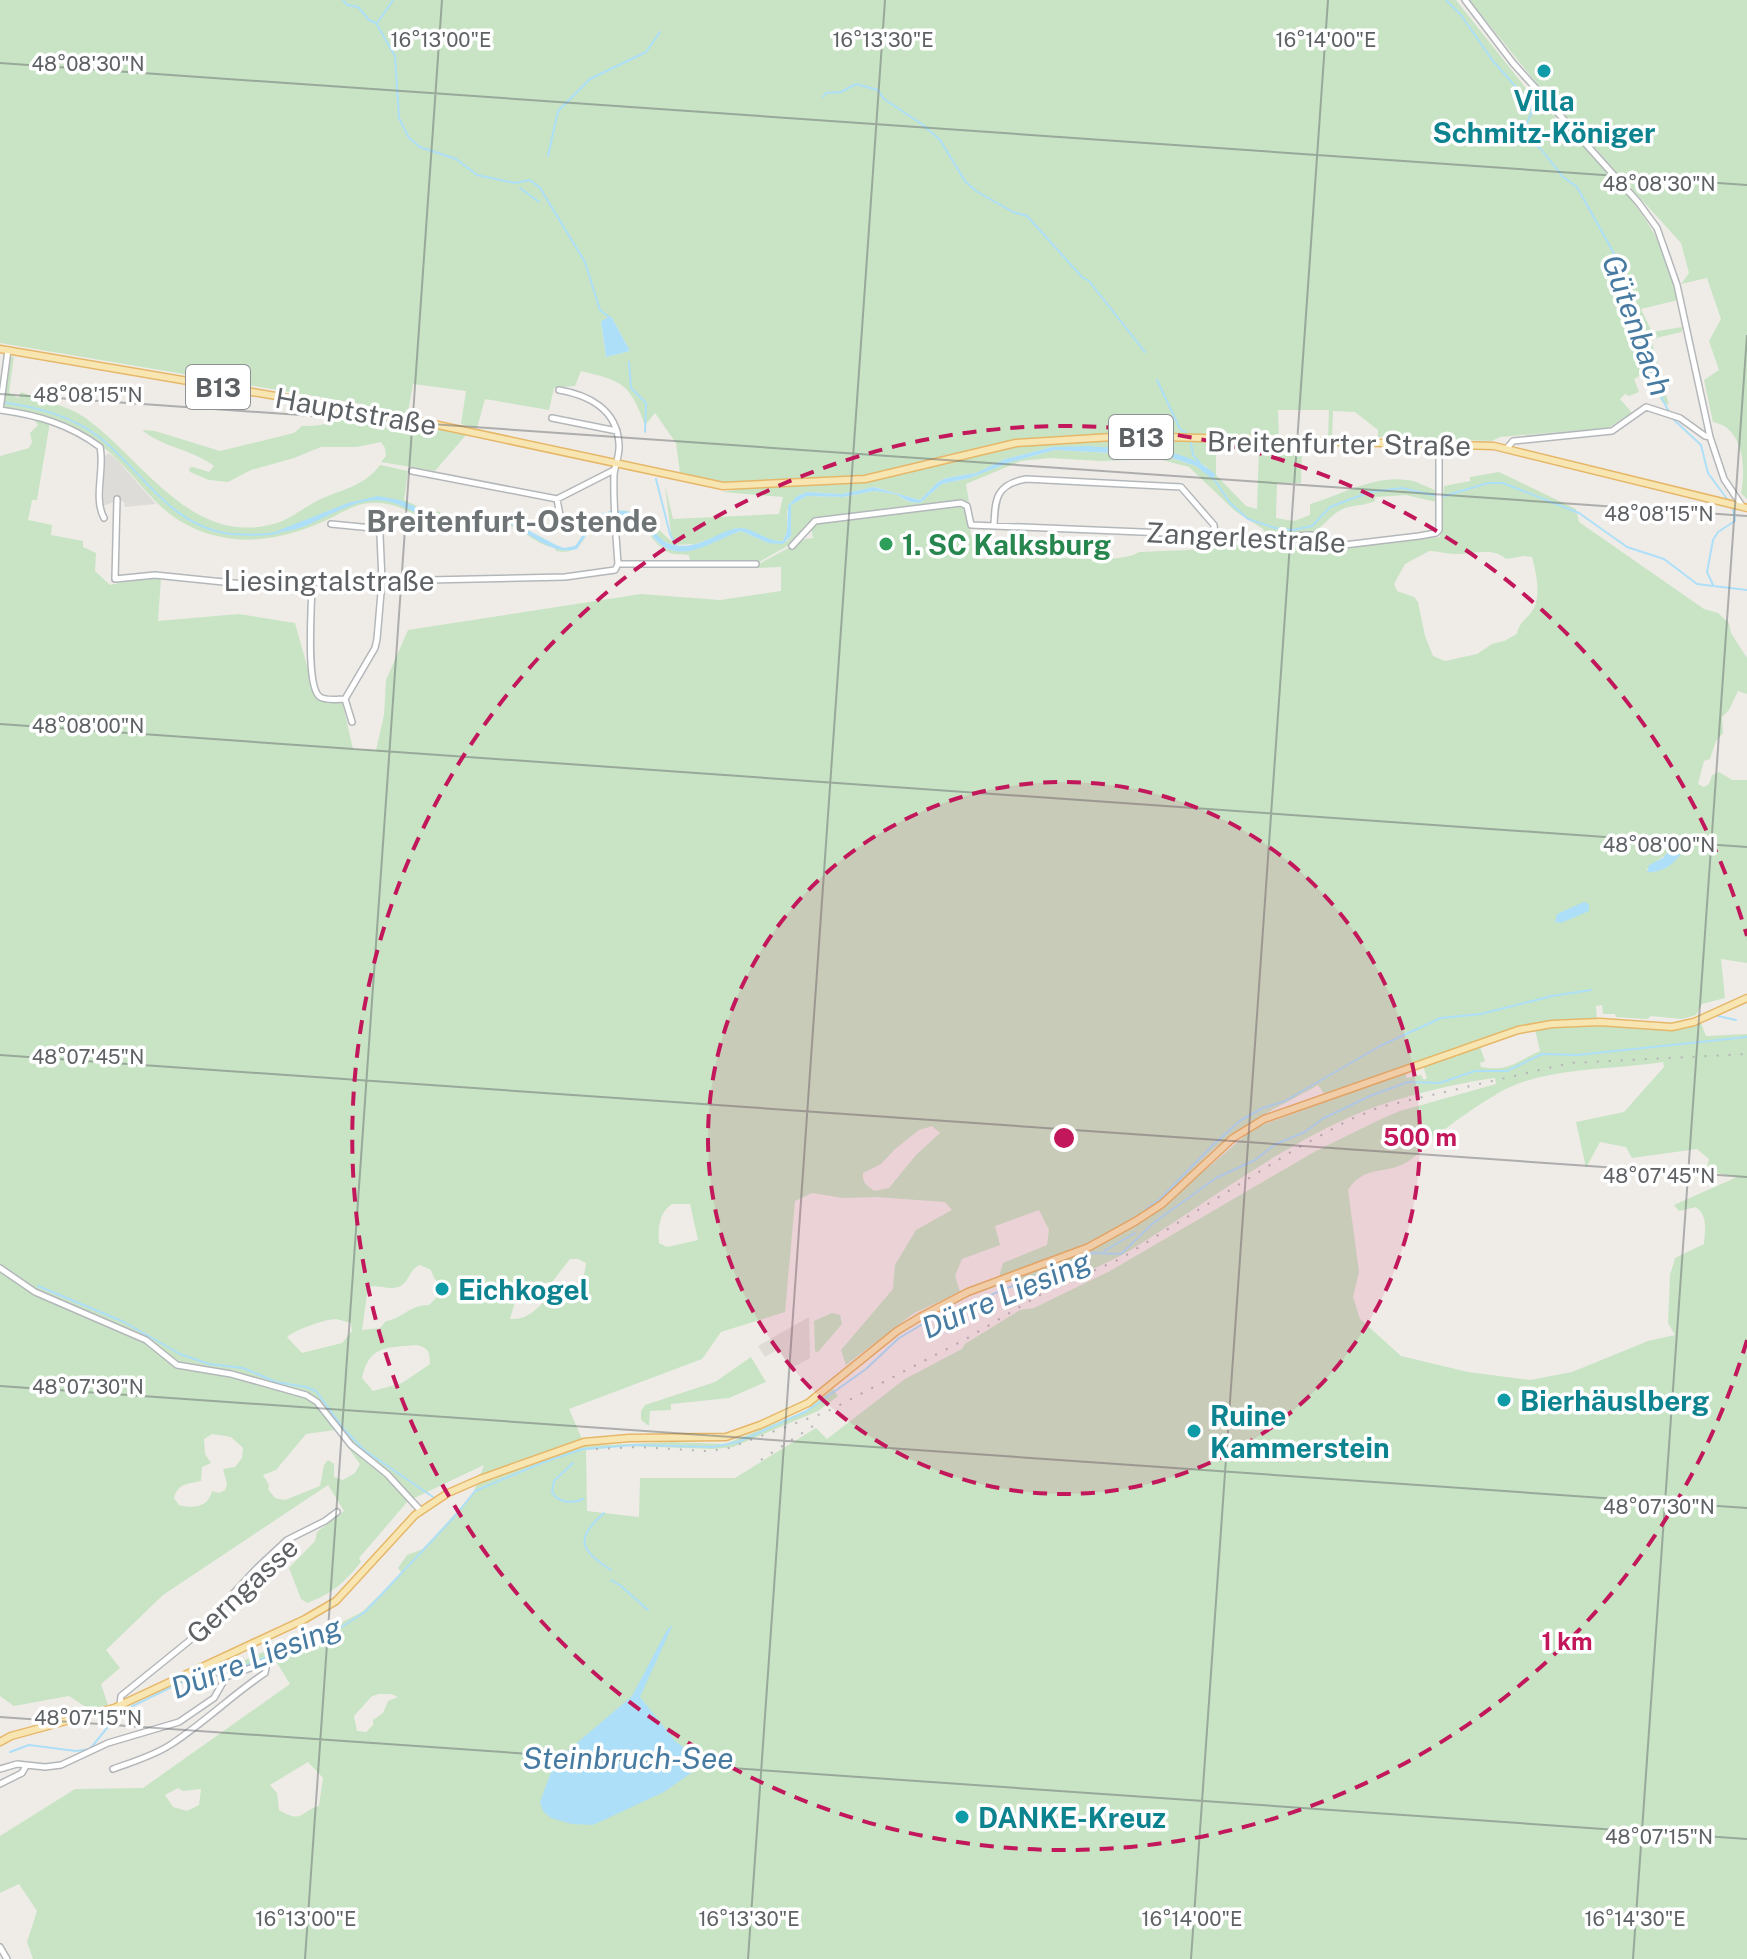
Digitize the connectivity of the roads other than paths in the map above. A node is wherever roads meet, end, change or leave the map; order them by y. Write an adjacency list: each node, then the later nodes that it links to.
1 (1465, 0): 7 (street)
2 (4, 349): 4 (street); 10 (main road, Hauptstraße / B13)
3 (559, 390): 6 (street)
4 (1, 408): 17 (street)
5 (552, 418): 6 (street)
6 (617, 431): 10 (street)
7 (1710, 437): 9 (street); 16 (street)
8 (1439, 445): 9 (main road, Breitenfurter Straße / B13); 13 (main road, Breitenfurter Straße / B13); 21 (street, Zangerlestraße)
9 (1507, 448): 16 (main road, Breitenfurter Straße / B13)
10 (617, 462): 11 (street); 13 (main road, Hauptstraße / B13)
11 (614, 470): 15 (street); 23 (street)
12 (412, 471): 15 (street)
13 (662, 472)
14 (117, 499): 26 (street, Liesingtalstraße)
15 (557, 499): 18 (street)
16 (1742, 507)
17 (104, 518)
18 (561, 521)
19 (331, 524): 25 (street)
20 (994, 526): 21 (street, Zangerlestraße); 21 (street); 22 (street)
21 (1215, 534)
22 (792, 546)
23 (618, 564): 24 (street); 25 (street, Liesingtalstraße)
24 (756, 564)
25 (382, 581): 26 (street, Liesingtalstraße); 27 (street)
26 (312, 583): 27 (street)
27 (345, 699): 28 (street)
28 (352, 722)
29 (1747, 998): 31 (main road)
30 (0, 1268): 31 (street)
31 (421, 1511): 33 (main road)
32 (337, 1512): 35 (street, Gerngasse)
33 (212, 1666): 34 (street); 35 (main road)
34 (226, 1677): 37 (street); 39 (street)
35 (120, 1705): 36 (main road)
36 (0, 1742)
37 (26, 1766): 38 (street); 40 (street)
38 (0, 1769)
39 (113, 1769)
40 (0, 1784)
41 (0, 1947): 42 (street)
42 (7, 1959)

